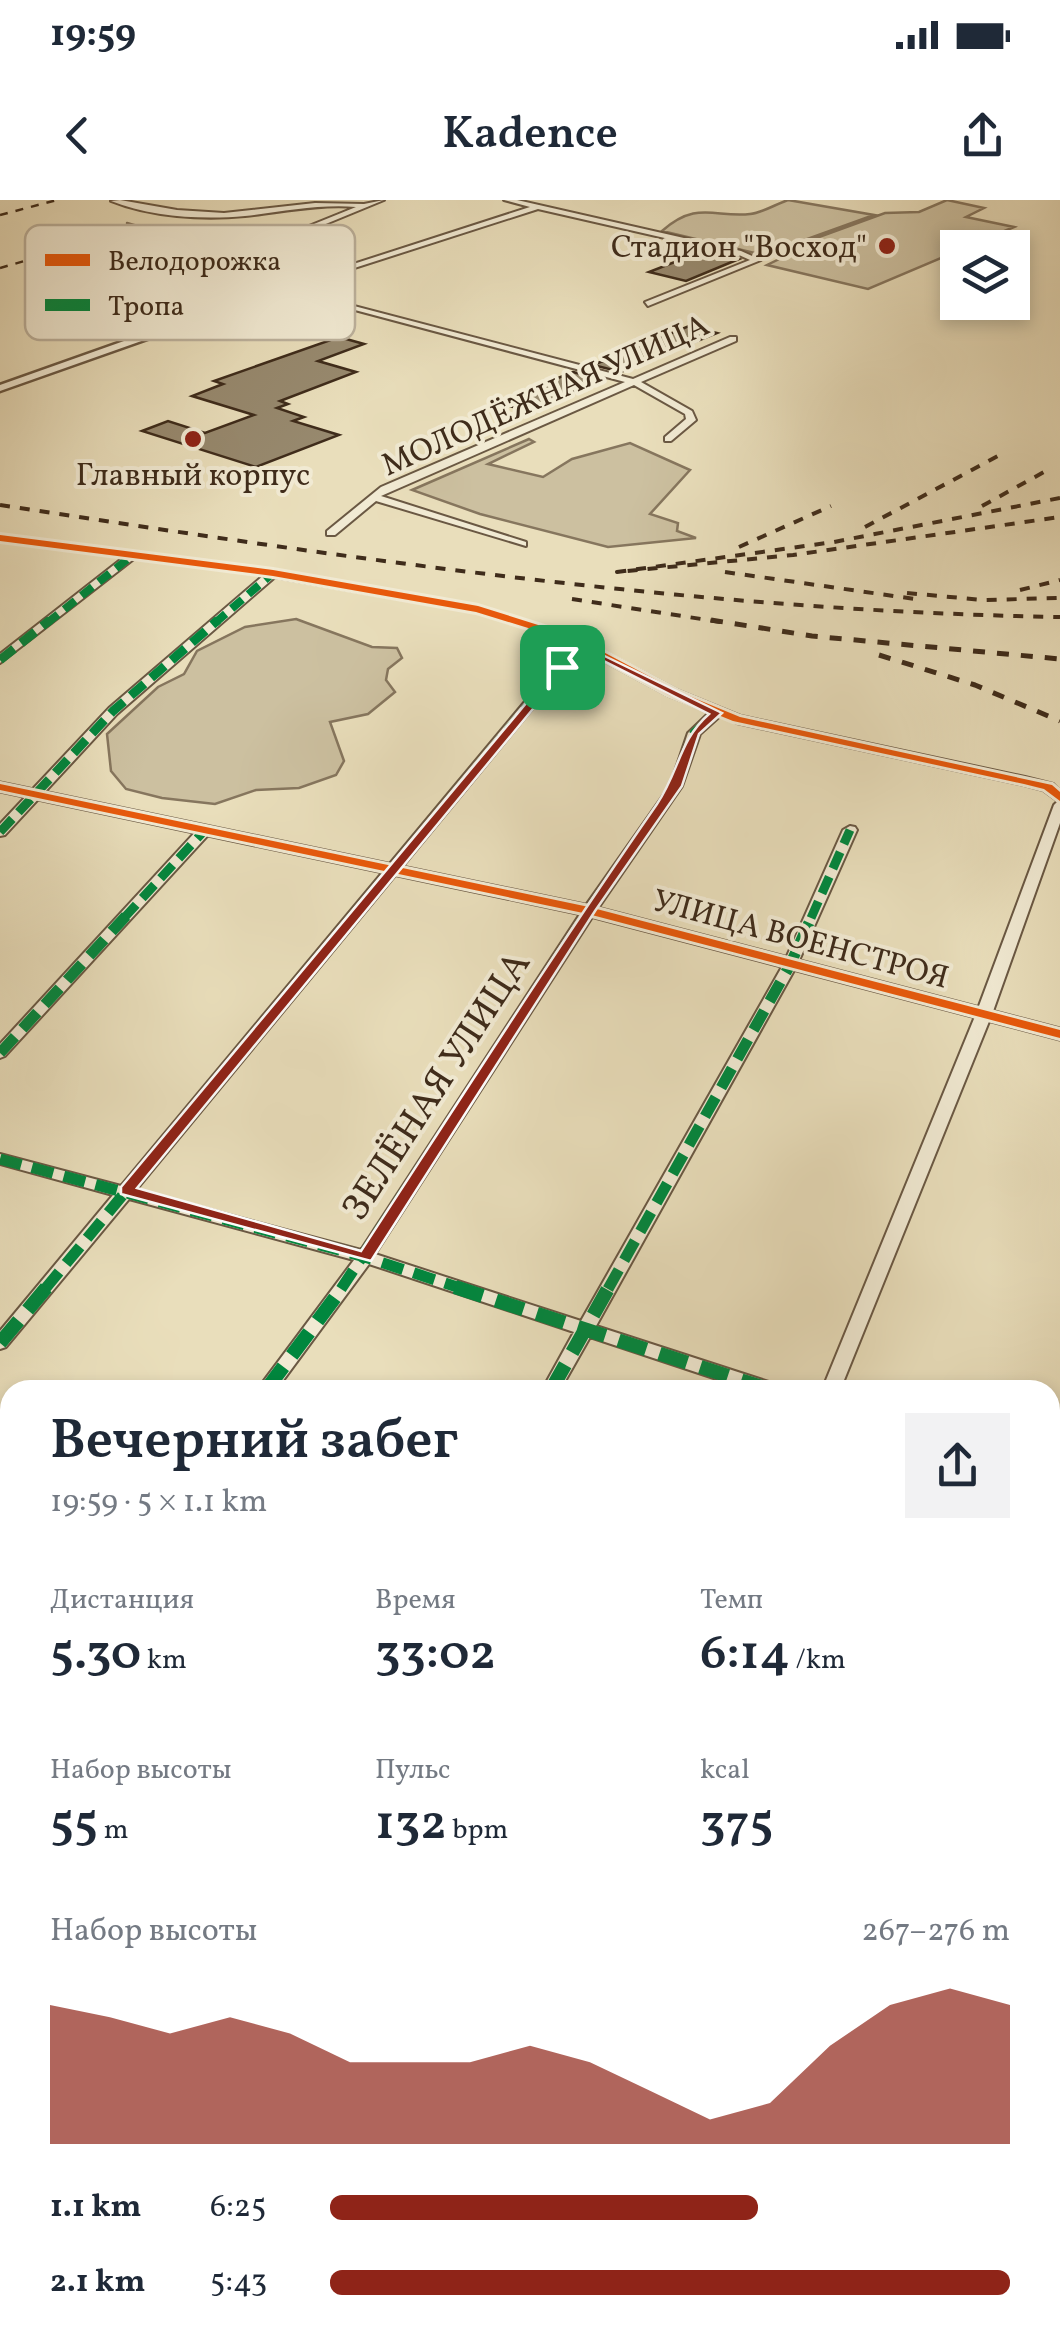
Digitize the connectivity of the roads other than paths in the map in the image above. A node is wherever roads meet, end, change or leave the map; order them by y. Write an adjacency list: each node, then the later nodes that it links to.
1 (380, 200): 7 (street)
2 (508, 200): 8 (street)
3 (558, 200): 8 (street)
4 (989, 200): 6 (street)
5 (115, 201): 7 (street)
6 (1008, 204)
7 (364, 206): 9 (street)
8 (536, 207): 10 (street); 11 (street)
9 (318, 225)
10 (355, 265)
11 (648, 304)
12 (355, 309): 15 (street)
13 (733, 339): 15 (street, МОЛОДЁЖНАЯ УЛИЦА)
14 (137, 340): 16 (street)
15 (636, 382): 17 (street); 18 (street, МОЛОДЁЖНАЯ УЛИЦА)
16 (0, 388)
17 (668, 439)
18 (374, 497): 19 (street, МОЛОДЁЖНАЯ УЛИЦА); 21 (street)
19 (332, 533)
20 (0, 538): 22 (street)
21 (522, 544)
22 (134, 554): 23 (street); 25 (street)
23 (273, 573): 24 (street); 28 (street)
24 (590, 650): 26 (street); 33 (street)
25 (0, 660)
26 (717, 713): 29 (street); 34 (street, ЗЕЛЁНАЯ УЛИЦА)
27 (0, 788): 28 (street, УЛИЦА ВОЕНСТРОЯ)
28 (38, 794): 31 (street, УЛИЦА ВОЕНСТРОЯ); 32 (street)
29 (1059, 799): 36 (street)
30 (850, 830): 35 (street)
31 (204, 831): 33 (street, УЛИЦА ВОЕНСТРОЯ); 38 (street)
32 (0, 832)
33 (396, 869): 34 (street, УЛИЦА ВОЕНСТРОЯ); 40 (street)
34 (589, 911): 35 (street, УЛИЦА ВОЕНСТРОЯ); 41 (street, ЗЕЛЁНАЯ УЛИЦА)
35 (790, 964): 36 (street, УЛИЦА ВОЕНСТРОЯ); 42 (street)
36 (984, 1014): 37 (street, УЛИЦА ВОЕНСТРОЯ); 47 (street)
37 (1060, 1034)
38 (0, 1053)
39 (0, 1159): 40 (street)
40 (126, 1190): 41 (street); 43 (street)
41 (365, 1257): 42 (street); 44 (street, ЗЕЛЁНАЯ УЛИЦА)
42 (585, 1329): 45 (street); 46 (street)
43 (0, 1343)
44 (273, 1380)
45 (557, 1380)
46 (740, 1380)
47 (835, 1380)

